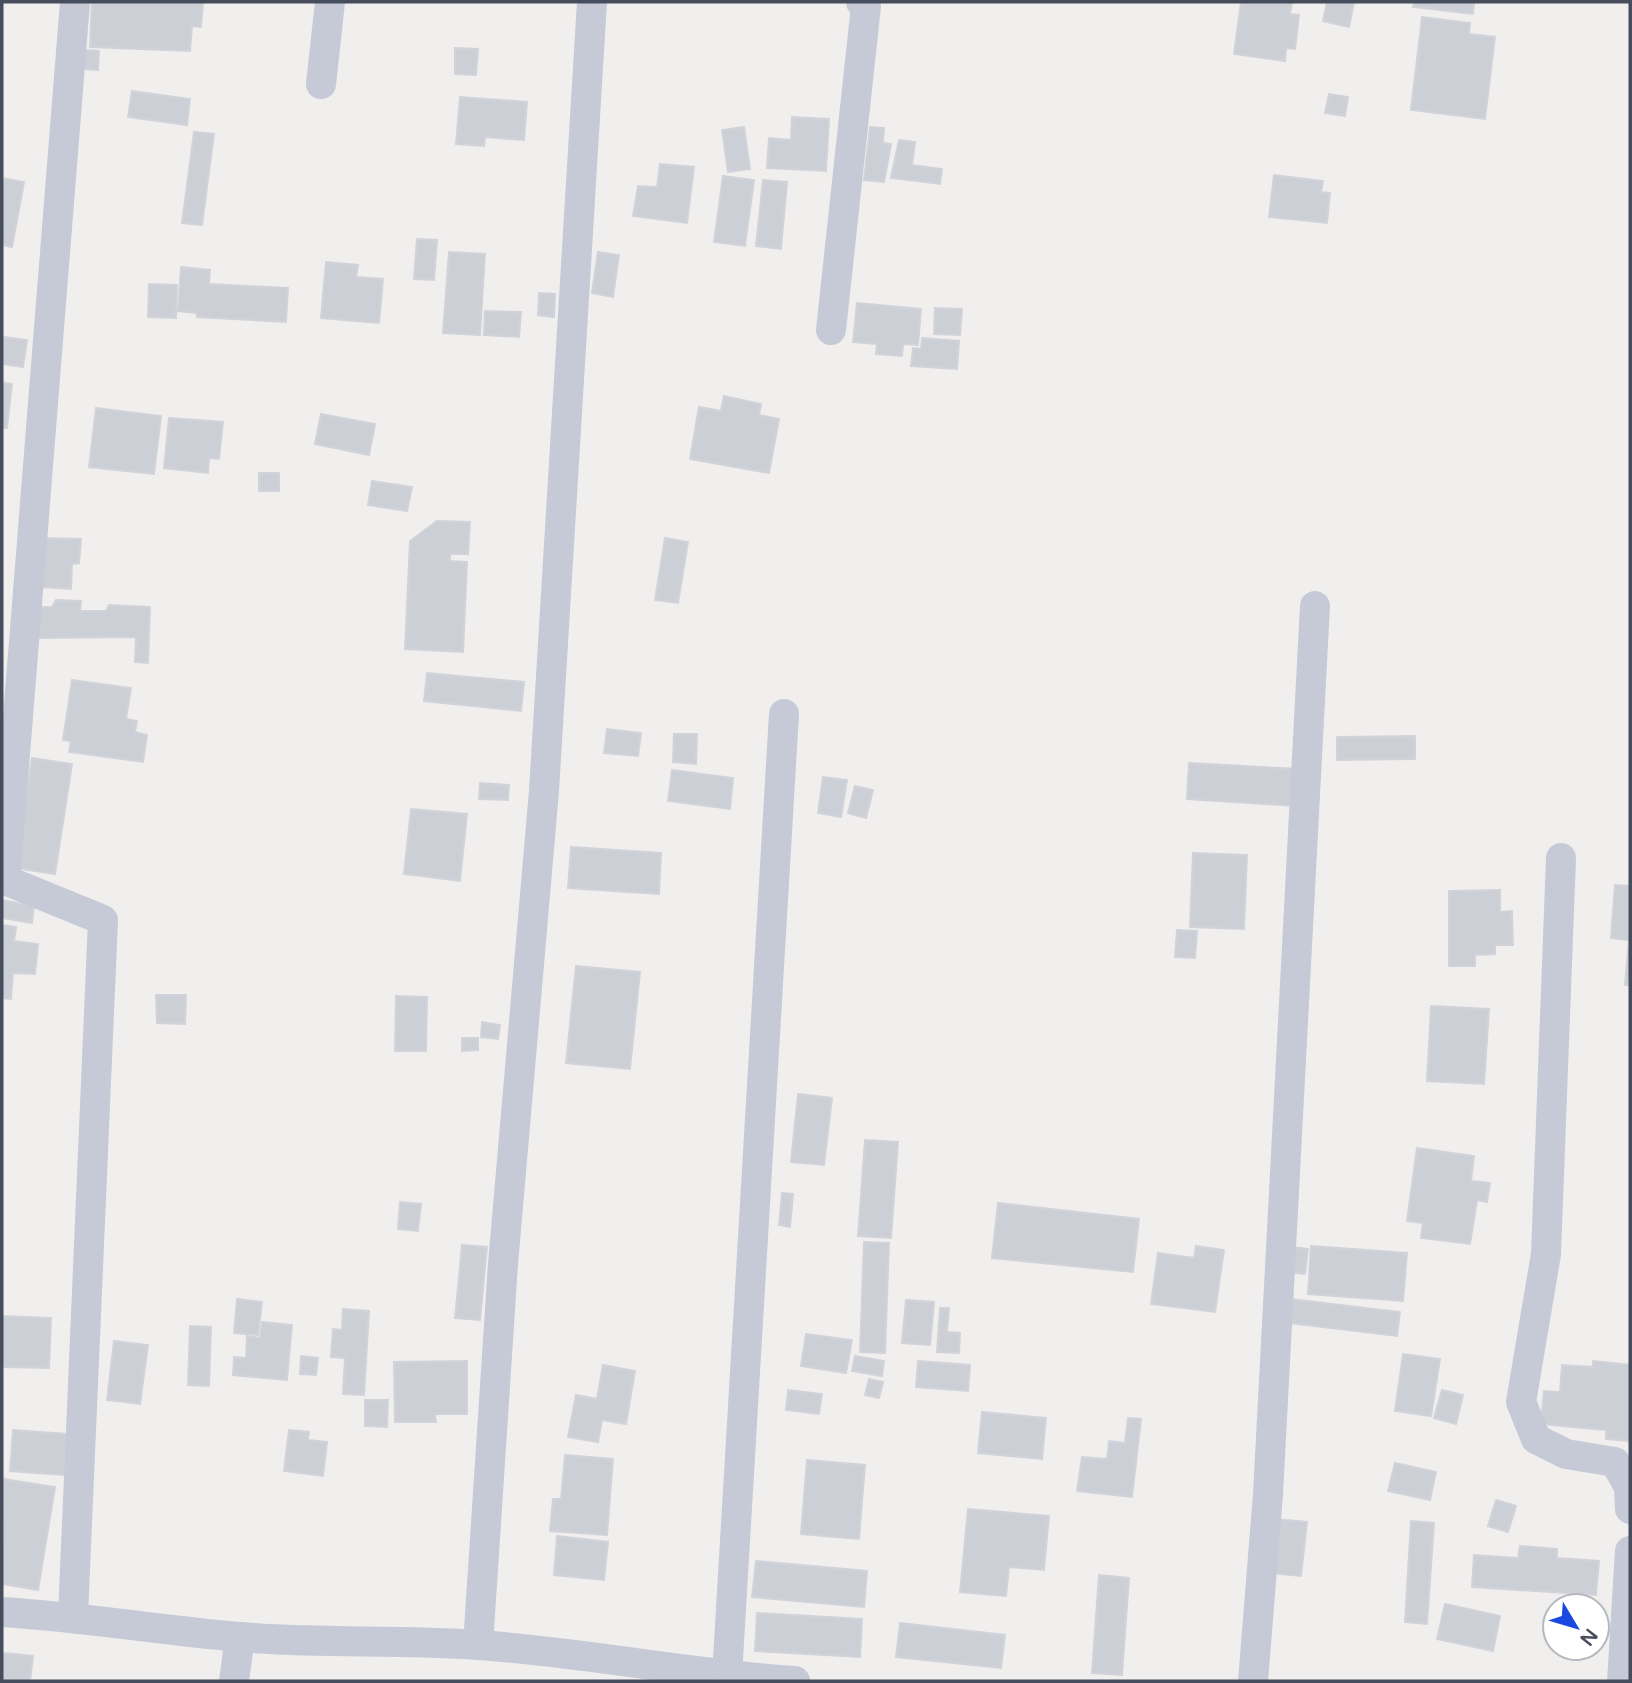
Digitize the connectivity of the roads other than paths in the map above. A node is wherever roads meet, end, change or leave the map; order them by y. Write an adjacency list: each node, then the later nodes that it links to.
1 (75, 2): 13 (street)
2 (330, 2): 5 (street)
3 (592, 2): 15 (street)
4 (861, 2): 6 (street)
5 (321, 84)
6 (831, 330)
7 (1315, 606): 20 (street)
8 (784, 714): 17 (street)
9 (1561, 858): 10 (street)
10 (1630, 1509)
11 (1630, 1551): 21 (street)
12 (2, 1612): 13 (street)
13 (73, 1616): 14 (street)
14 (240, 1637): 15 (street); 18 (street)
15 (478, 1645): 16 (street)
16 (619, 1670): 17 (street)
17 (727, 1676): 19 (street)
18 (234, 1681)
19 (795, 1681)
20 (1253, 1681)
21 (1622, 1681)

